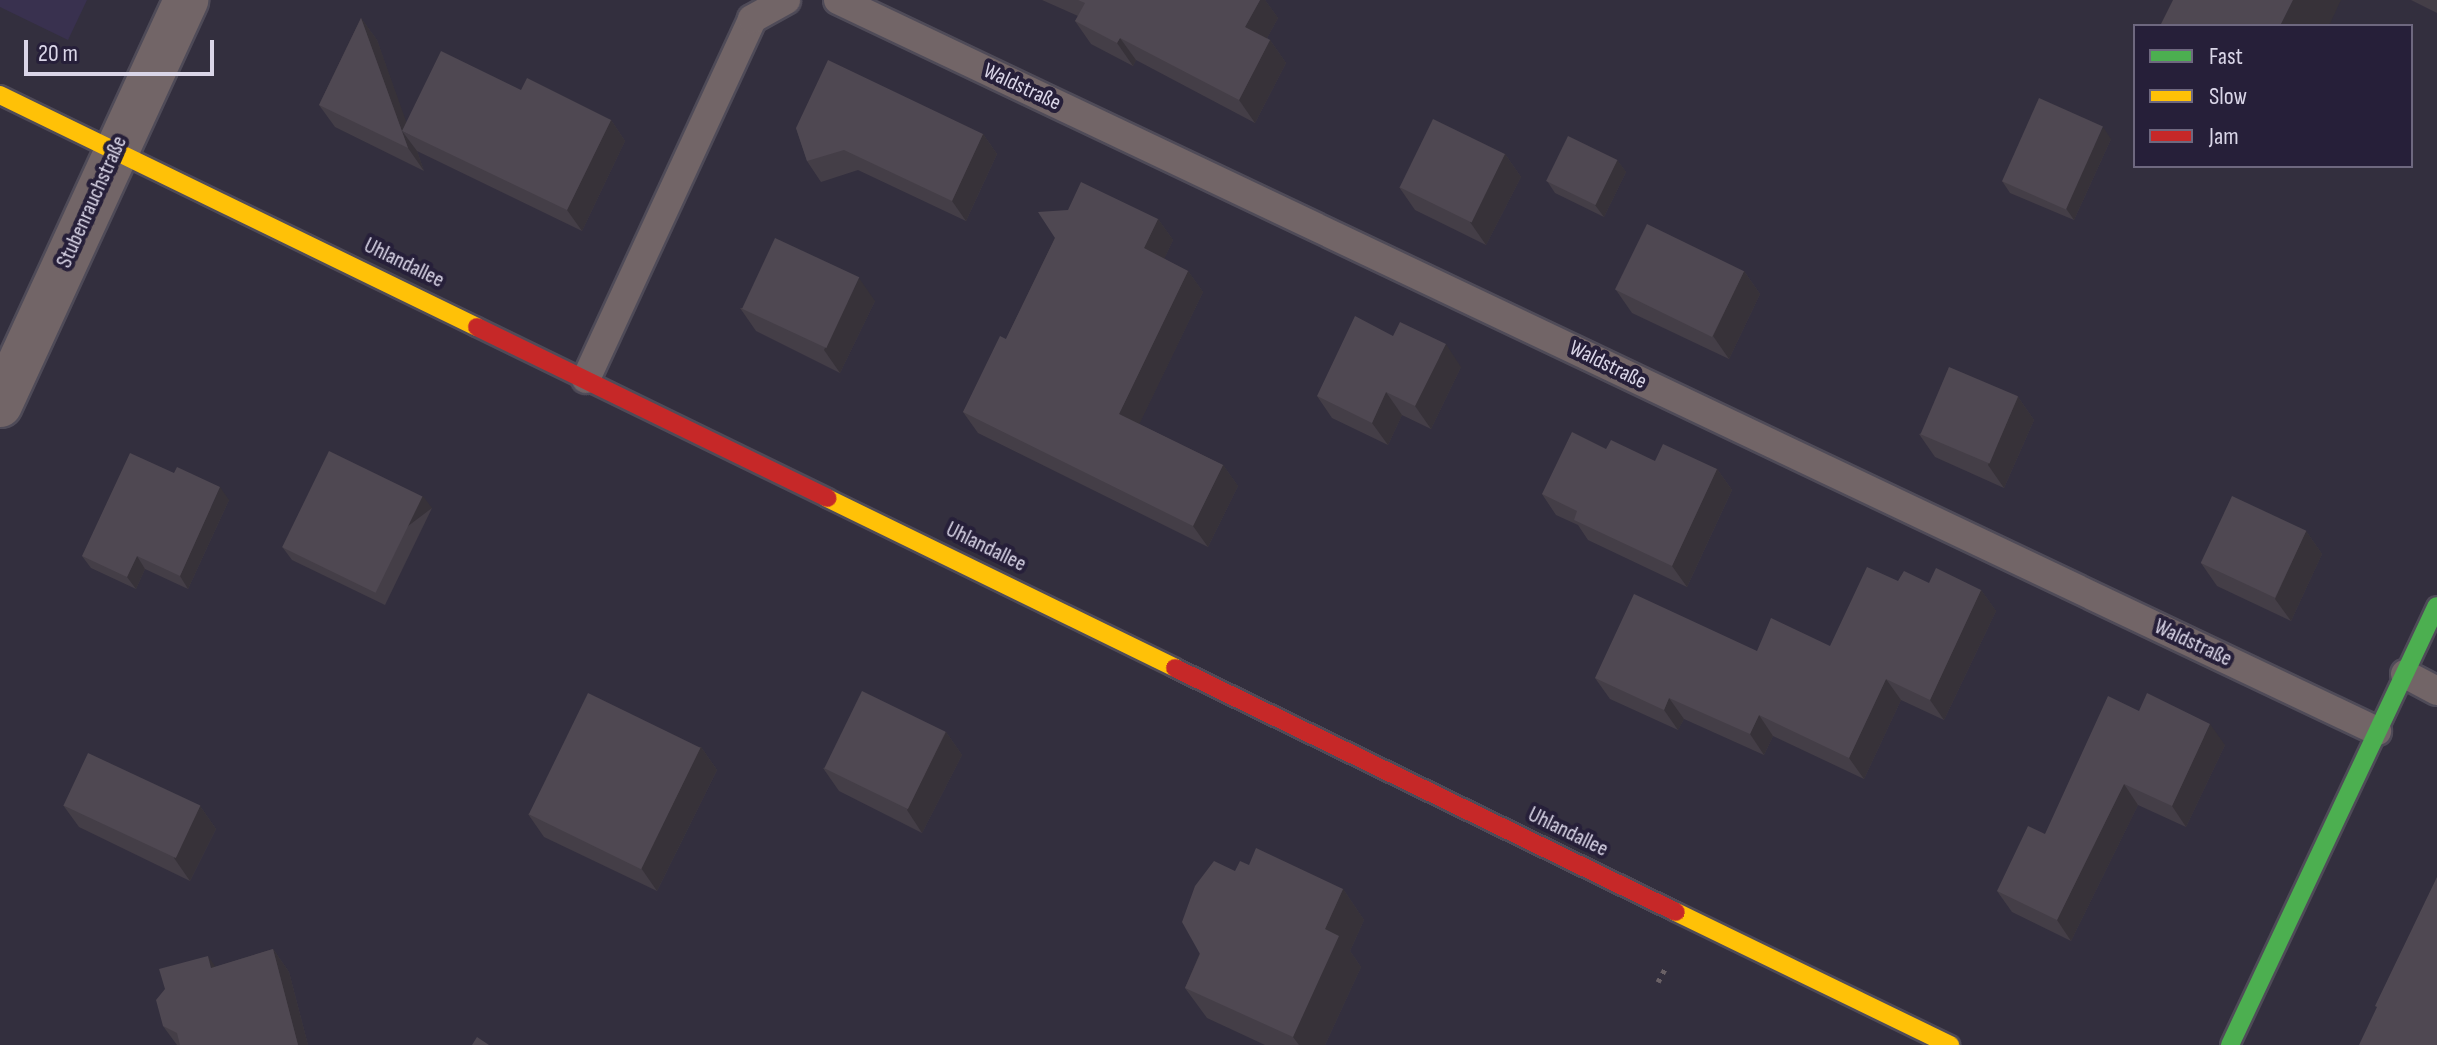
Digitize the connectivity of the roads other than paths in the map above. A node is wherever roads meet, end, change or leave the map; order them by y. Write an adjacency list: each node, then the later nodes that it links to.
1 (186, 0): 5 (street, Stubenrauchstraße)
2 (786, 0): 6 (lane)
3 (838, 0): 11 (lane, Waldstraße)
4 (0, 95): 5 (street, Uhlandallee)
5 (115, 150): 6 (street, Uhlandallee); 7 (street, Stubenrauchstraße)
6 (586, 379): 12 (street, Uhlandallee)
7 (0, 405)
8 (2437, 606): 9 (street)
9 (2405, 674): 10 (lane); 11 (street)
10 (2437, 691)
11 (2377, 731): 13 (street)
12 (1950, 1045)
13 (2230, 1045)

